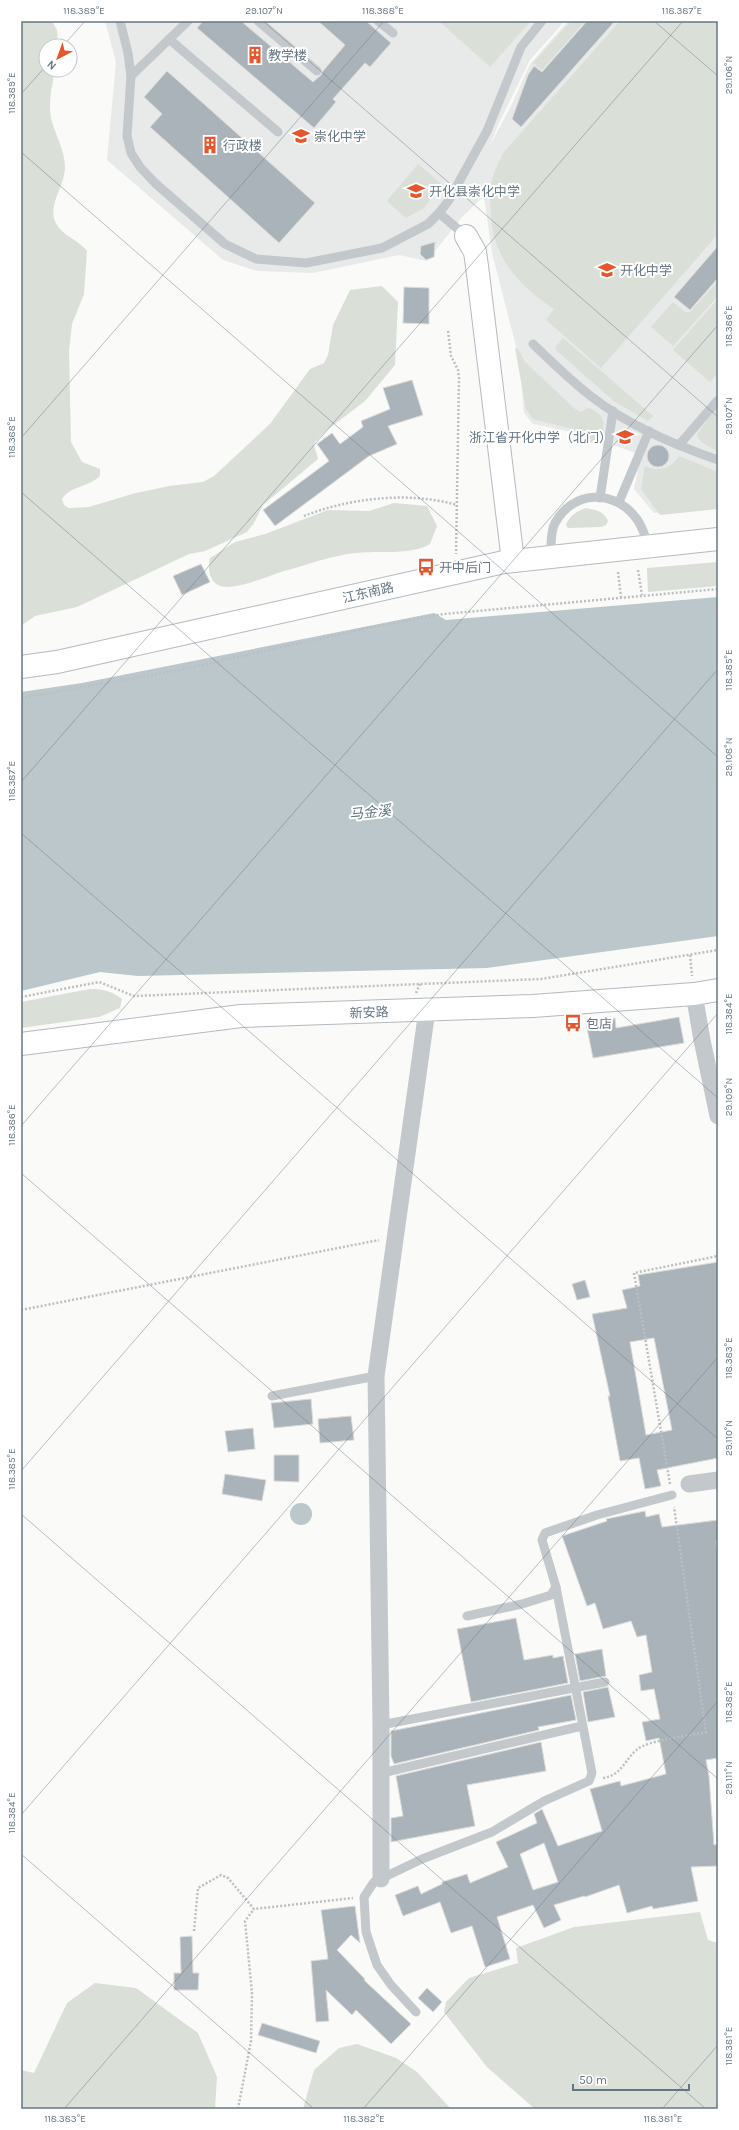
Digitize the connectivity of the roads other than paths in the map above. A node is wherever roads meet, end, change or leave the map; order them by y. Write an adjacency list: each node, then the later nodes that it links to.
1 (120, 21): 9 (lane)
2 (188, 21): 7 (lane)
3 (258, 21): 8 (lane)
4 (378, 21): 6 (lane)
5 (542, 21): 11 (lane)
6 (393, 33)
7 (169, 39): 9 (lane); 10 (lane)
8 (317, 70)
9 (131, 76): 11 (lane)
10 (278, 132)
11 (439, 213): 12 (lane)
12 (466, 236): 24 (street)
13 (533, 344): 15 (lane)
14 (718, 400): 17 (lane)
15 (613, 411): 16 (lane); 19 (lane)
16 (648, 431): 17 (lane); 20 (lane)
17 (679, 445): 18 (lane)
18 (718, 460)
19 (600, 498): 20 (lane); 23 (lane)
20 (619, 502): 22 (lane)
21 (718, 539): 22 (street, 江东南路)
22 (649, 546): 23 (street, 江东南路)
23 (551, 556): 24 (street, 江东南路)
24 (513, 561): 25 (street, 江东南路)
25 (21, 667)
26 (718, 990): 27 (street, 新安路)
27 (694, 994): 28 (street, 新安路); 30 (street)
28 (426, 1010): 29 (street, 新安路); 31 (street)
29 (21, 1044)
30 (718, 1116)
31 (376, 1376): 32 (lane); 40 (street)
32 (272, 1396)
33 (718, 1480): 34 (street)
34 (689, 1484)
35 (672, 1495): 36 (lane)
36 (556, 1587): 37 (lane); 39 (lane)
37 (467, 1616)
38 (605, 1682): 39 (lane)
39 (574, 1687): 40 (lane); 41 (lane)
40 (381, 1725): 42 (street)
41 (582, 1726): 42 (lane); 43 (lane)
42 (382, 1773): 43 (street)
43 (381, 1879): 44 (lane)
44 (416, 2012)

